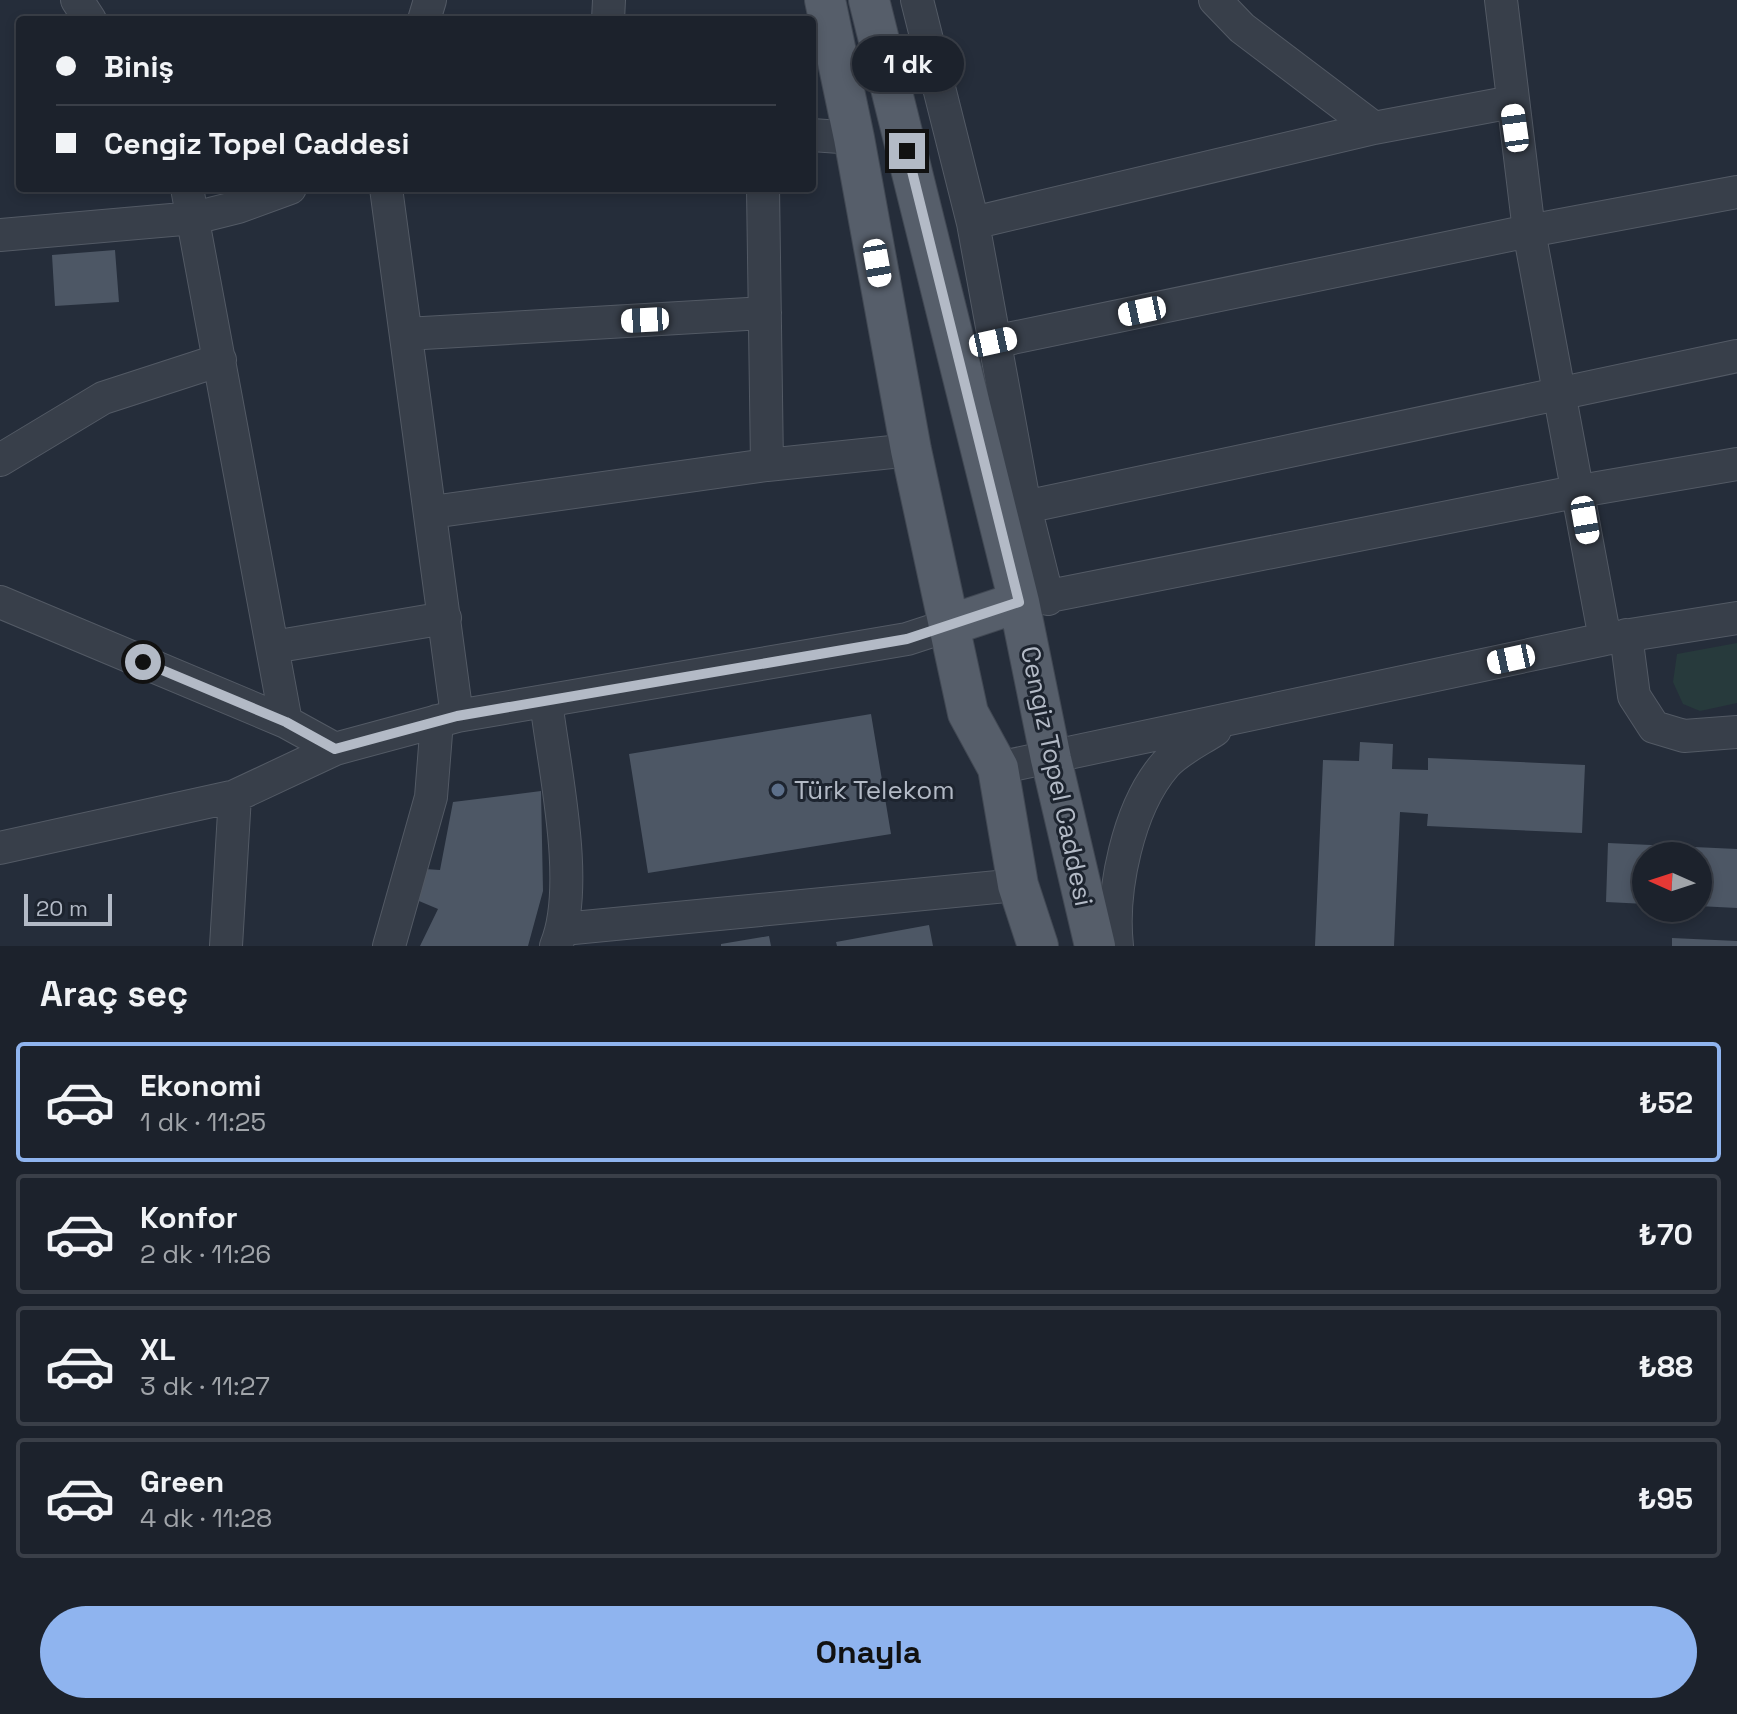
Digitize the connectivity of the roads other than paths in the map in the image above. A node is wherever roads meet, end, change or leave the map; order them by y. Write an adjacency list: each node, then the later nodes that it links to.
1 (825, 0): 9 (main road)
2 (869, 0): 31 (main road, Cengiz Topel Caddesi)
3 (917, 0): 15 (street)
4 (1215, 0): 7 (street)
5 (1501, 0): 6 (street)
6 (1512, 102): 7 (street); 16 (street)
7 (1374, 128): 15 (street)
8 (816, 135): 9 (street)
9 (854, 138): 24 (main road)
10 (279, 192): 14 (street)
11 (387, 192): 19 (street)
12 (763, 192): 18 (street)
13 (1737, 192): 16 (street)
14 (190, 203): 17 (street); 22 (street)
15 (973, 223): 20 (street)
16 (1529, 231): 20 (street); 23 (street)
17 (0, 235)
18 (765, 313): 19 (street); 27 (street)
19 (406, 334): 30 (street)
20 (993, 342): 29 (street)
21 (1737, 356): 23 (street)
22 (220, 360): 25 (street); 37 (street)
23 (1562, 396): 28 (street); 29 (street)
24 (911, 450): 27 (street); 35 (main road)
25 (0, 460)
26 (1737, 464): 28 (street)
27 (767, 465): 30 (street)
28 (1580, 491): 31 (street); 36 (street)
29 (1025, 507): 31 (street)
30 (432, 512): 33 (street)
31 (1034, 600): 35 (main road); 44 (main road, Cengiz Topel Caddesi)
32 (0, 602): 41 (street)
33 (445, 618): 37 (street); 39 (street)
34 (1737, 618): 36 (street)
35 (950, 625): 38 (street); 45 (main road)
36 (1615, 637): 40 (street); 42 (street)
37 (273, 647): 41 (street)
38 (546, 701): 39 (street); 49 (street)
39 (447, 718): 43 (street); 51 (street)
40 (1230, 720): 44 (street); 54 (street)
41 (286, 722): 43 (street)
42 (1737, 732)
43 (335, 749): 46 (street)
44 (1051, 759): 45 (street); 53 (main road, Cengiz Topel Caddesi)
45 (998, 768): 48 (main road)
46 (235, 796): 47 (street); 50 (street)
47 (0, 848)
48 (1018, 885): 49 (street); 52 (main road)
49 (559, 938)
50 (226, 946)
51 (389, 946)
52 (1038, 946)
53 (1095, 946)
54 (1117, 946)

